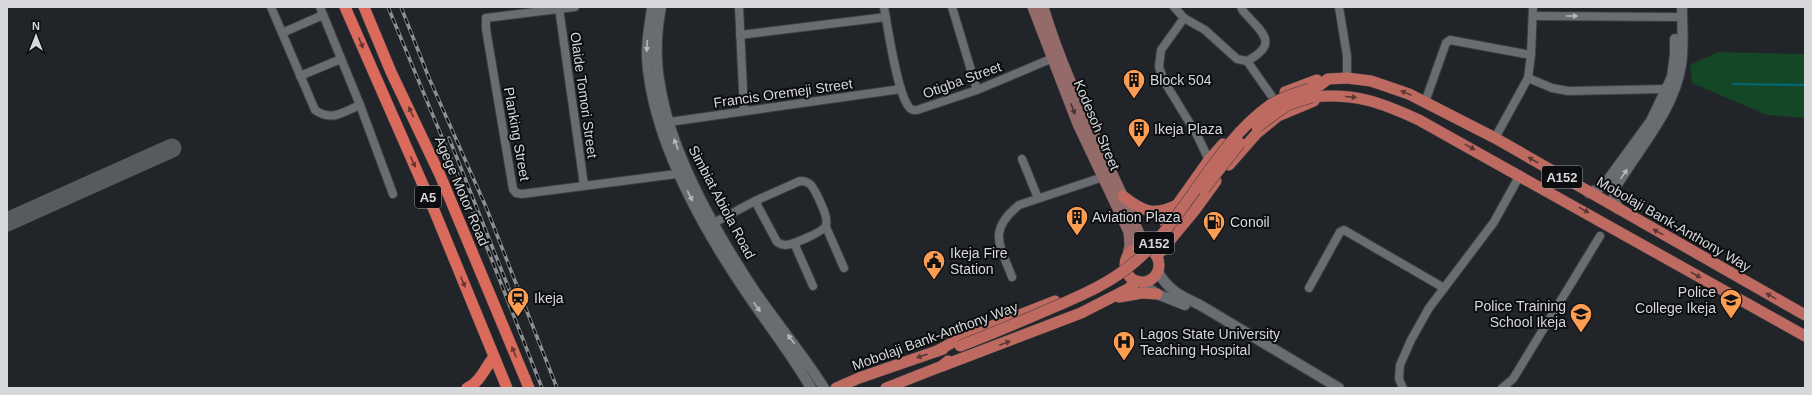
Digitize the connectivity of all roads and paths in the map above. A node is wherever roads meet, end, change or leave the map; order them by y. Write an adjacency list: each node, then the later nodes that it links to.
1 (271, 7): 23 (street)
2 (320, 7): 20 (street)
3 (345, 7): 84 (highway, A5, one-way to 84)
4 (364, 7): 88 (highway, Agege Motor Road / A5, one-way to 4)
5 (575, 7): 17 (street, Planking Street)
6 (652, 7): 47 (street, one-way to 47)
7 (661, 7): 42 (street, Simbiat Abiola Road)
8 (739, 7): 24 (street)
9 (884, 7): 21 (street, Otigba Street)
10 (952, 7): 35 (street)
11 (1033, 7): 26 (main road, Kodesoh Street)
12 (1043, 7): 54 (main road, Kodesoh Street)
13 (1174, 7): 22 (street)
14 (1241, 7): 28 (street)
15 (1339, 7): 30 (street)
16 (1682, 7): 59 (street, one-way to 16)
17 (559, 8): 50 (street, Olaide Tomori Street); 50 (street, Planking Street)
18 (1533, 11): 19 (street, one-way to 19); 25 (street)
19 (1675, 12): 33 (street)
20 (323, 15): 23 (street); 27 (street)
21 (886, 16): 24 (street); 34 (street, Otigba Street)
22 (1184, 18): 28 (street); 45 (street)
23 (282, 32): 29 (street)
24 (740, 35): 41 (street)
25 (1532, 55): 31 (street); 39 (street)
26 (1053, 58): 35 (street, Otigba Street); 49 (main road, Kodesoh Street, one-way to 49)
27 (341, 59): 29 (street); 40 (street)
28 (1247, 61): 38 (street)
29 (300, 76): 40 (street)
30 (1347, 78): 32 (main road, Mobolaji Bank-Anthony Way / A152); 39 (main road, Mobolaji Bank-Anthony Way / A152, one-way to 30)
31 (1528, 78): 33 (street); 43 (street)
32 (1328, 79): 36 (main road, Mobolaji Bank-Anthony Way / A152); 38 (main road)
33 (1666, 89): 51 (street)
34 (900, 90): 35 (street, Otigba Street); 41 (street, Francis Oremeji Street)
35 (977, 90)
36 (1311, 93): 37 (main road, Mobolaji Bank-Anthony Way / A152); 82 (main road, Mobolaji Bank-Anthony Way / A152, bridge)
37 (1325, 96): 48 (main road, Mobolaji Bank-Anthony Way / A152, one-way to 48); 57 (main road)
38 (1274, 98): 45 (main road)
39 (1425, 102): 43 (main road, Mobolaji Bank-Anthony Way / A152)
40 (360, 105): 52 (street)
41 (744, 111): 42 (street, Francis Oremeji Street)
42 (669, 122): 46 (street, Simbiat Abiola Road, one-way to 42)
43 (1494, 138): 51 (main road, Mobolaji Bank-Anthony Way / A152, one-way to 43)
44 (1022, 159): 55 (street)
45 (1209, 160): 53 (main road)
46 (689, 172): 47 (street, Planking Street); 61 (street, Simbiat Abiola Road)
47 (678, 173): 50 (street, Planking Street); 61 (street, one-way to 61)
48 (1520, 175): 63 (main road, Mobolaji Bank-Anthony Way / A152, one-way to 63); 75 (street)
49 (1103, 177): 55 (street); 68 (main road, Kodesoh Street)
50 (584, 185)
51 (1589, 193): 59 (main road, Mobolaji Bank-Anthony Way / A152)
52 (393, 194)
53 (1186, 194): 57 (main road); 58 (main road)
54 (1123, 196): 58 (main road); 66 (main road, Kodesoh Street)
55 (1038, 198): 71 (street)
56 (755, 201): 61 (street); 62 (street); 65 (street)
57 (1200, 203): 67 (main road)
58 (1177, 205): 66 (main road)
59 (1618, 209): 60 (main road, Mobolaji Bank-Anthony Way / A152)
60 (1638, 221): 63 (main road); 80 (main road, Mobolaji Bank-Anthony Way / A152, one-way to 60)
61 (710, 225): 89 (street, one-way to 89); 90 (street, Simbiat Abiola Road, one-way to 61)
62 (826, 227): 65 (street); 69 (street)
63 (1628, 235): 81 (main road, Mobolaji Bank-Anthony Way / A152, one-way to 81)
64 (1600, 236): 96 (street)
65 (794, 243): 73 (street)
66 (1146, 248): 67 (main road); 68 (main road)
67 (1157, 256): 70 (main road)
68 (1127, 260): 72 (main road); 76 (main road)
69 (844, 268)
70 (1158, 272): 72 (main road); 94 (street)
71 (1012, 277)
72 (1138, 281): 77 (street); 78 (main road)
73 (813, 286)
74 (1309, 288): 75 (street)
75 (1444, 288): 95 (street)
76 (1073, 294): 79 (main road); 83 (main road)
77 (1157, 294): 78 (main road); 93 (street)
78 (1112, 298): 79 (main road)
79 (1081, 313): 85 (main road, one-way to 79)
80 (1805, 315)
81 (1805, 336)
82 (961, 348): 83 (main road, Mobolaji Bank-Anthony Way / A152); 85 (main road, Mobolaji Bank-Anthony Way / A152)
83 (937, 351): 91 (main road, Mobolaji Bank-Anthony Way / A152, one-way to 91)
84 (494, 357): 86 (highway); 87 (highway, A5)
85 (942, 366): 92 (main road, Mobolaji Bank-Anthony Way / A152)
86 (467, 388)
87 (507, 388)
88 (529, 388)
89 (810, 388)
90 (824, 388)
91 (836, 388)
92 (886, 388)
93 (1327, 388)
94 (1339, 388)
95 (1403, 388)
96 (1502, 388)

